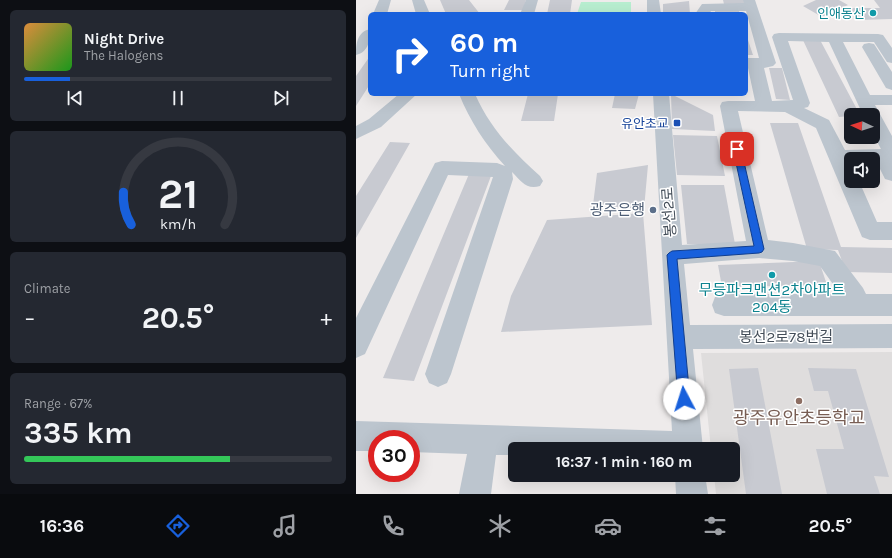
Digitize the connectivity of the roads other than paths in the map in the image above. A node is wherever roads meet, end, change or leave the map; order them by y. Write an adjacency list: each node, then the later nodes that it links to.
1 (385, 0): 6 (street)
2 (418, 0): 7 (street)
3 (532, 0): 8 (street)
4 (654, 0): 9 (street)
5 (750, 4): 10 (street); 16 (street)
6 (381, 12)
7 (422, 12)
8 (528, 12)
9 (654, 12)
10 (703, 12)
11 (368, 36): 14 (street)
12 (834, 38): 13 (street); 17 (street); 25 (street)
13 (878, 38): 15 (street); 18 (street)
14 (356, 51)
15 (892, 59)
16 (756, 63): 17 (street); 23 (street)
17 (788, 63): 24 (street)
18 (892, 85)
19 (408, 96): 29 (street)
20 (468, 96): 34 (street)
21 (661, 96): 37 (street, 봉선2로)
22 (892, 100): 26 (street)
23 (765, 107): 24 (street); 36 (street)
24 (788, 107): 31 (street)
25 (869, 108)
26 (874, 108)
27 (880, 110): 28 (street)
28 (892, 110)
29 (356, 133)
30 (880, 134): 32 (street)
31 (839, 156): 32 (street); 35 (street)
32 (889, 156): 33 (street)
33 (892, 174)
34 (533, 181)
35 (892, 231)
36 (759, 249): 37 (street); 39 (street)
37 (672, 255): 42 (street, 봉선2로)
38 (724, 305): 39 (street)
39 (848, 305): 40 (street)
40 (892, 305)
41 (892, 336): 42 (street, 봉선2로78번길)
42 (679, 337): 48 (street, 봉선2로)
43 (356, 345): 44 (street)
44 (438, 374)
45 (356, 436): 46 (street)
46 (484, 440): 47 (street); 50 (street)
47 (508, 442)
48 (688, 442)
49 (691, 482): 51 (street, 봉선2로)
50 (475, 494)
51 (692, 494)

